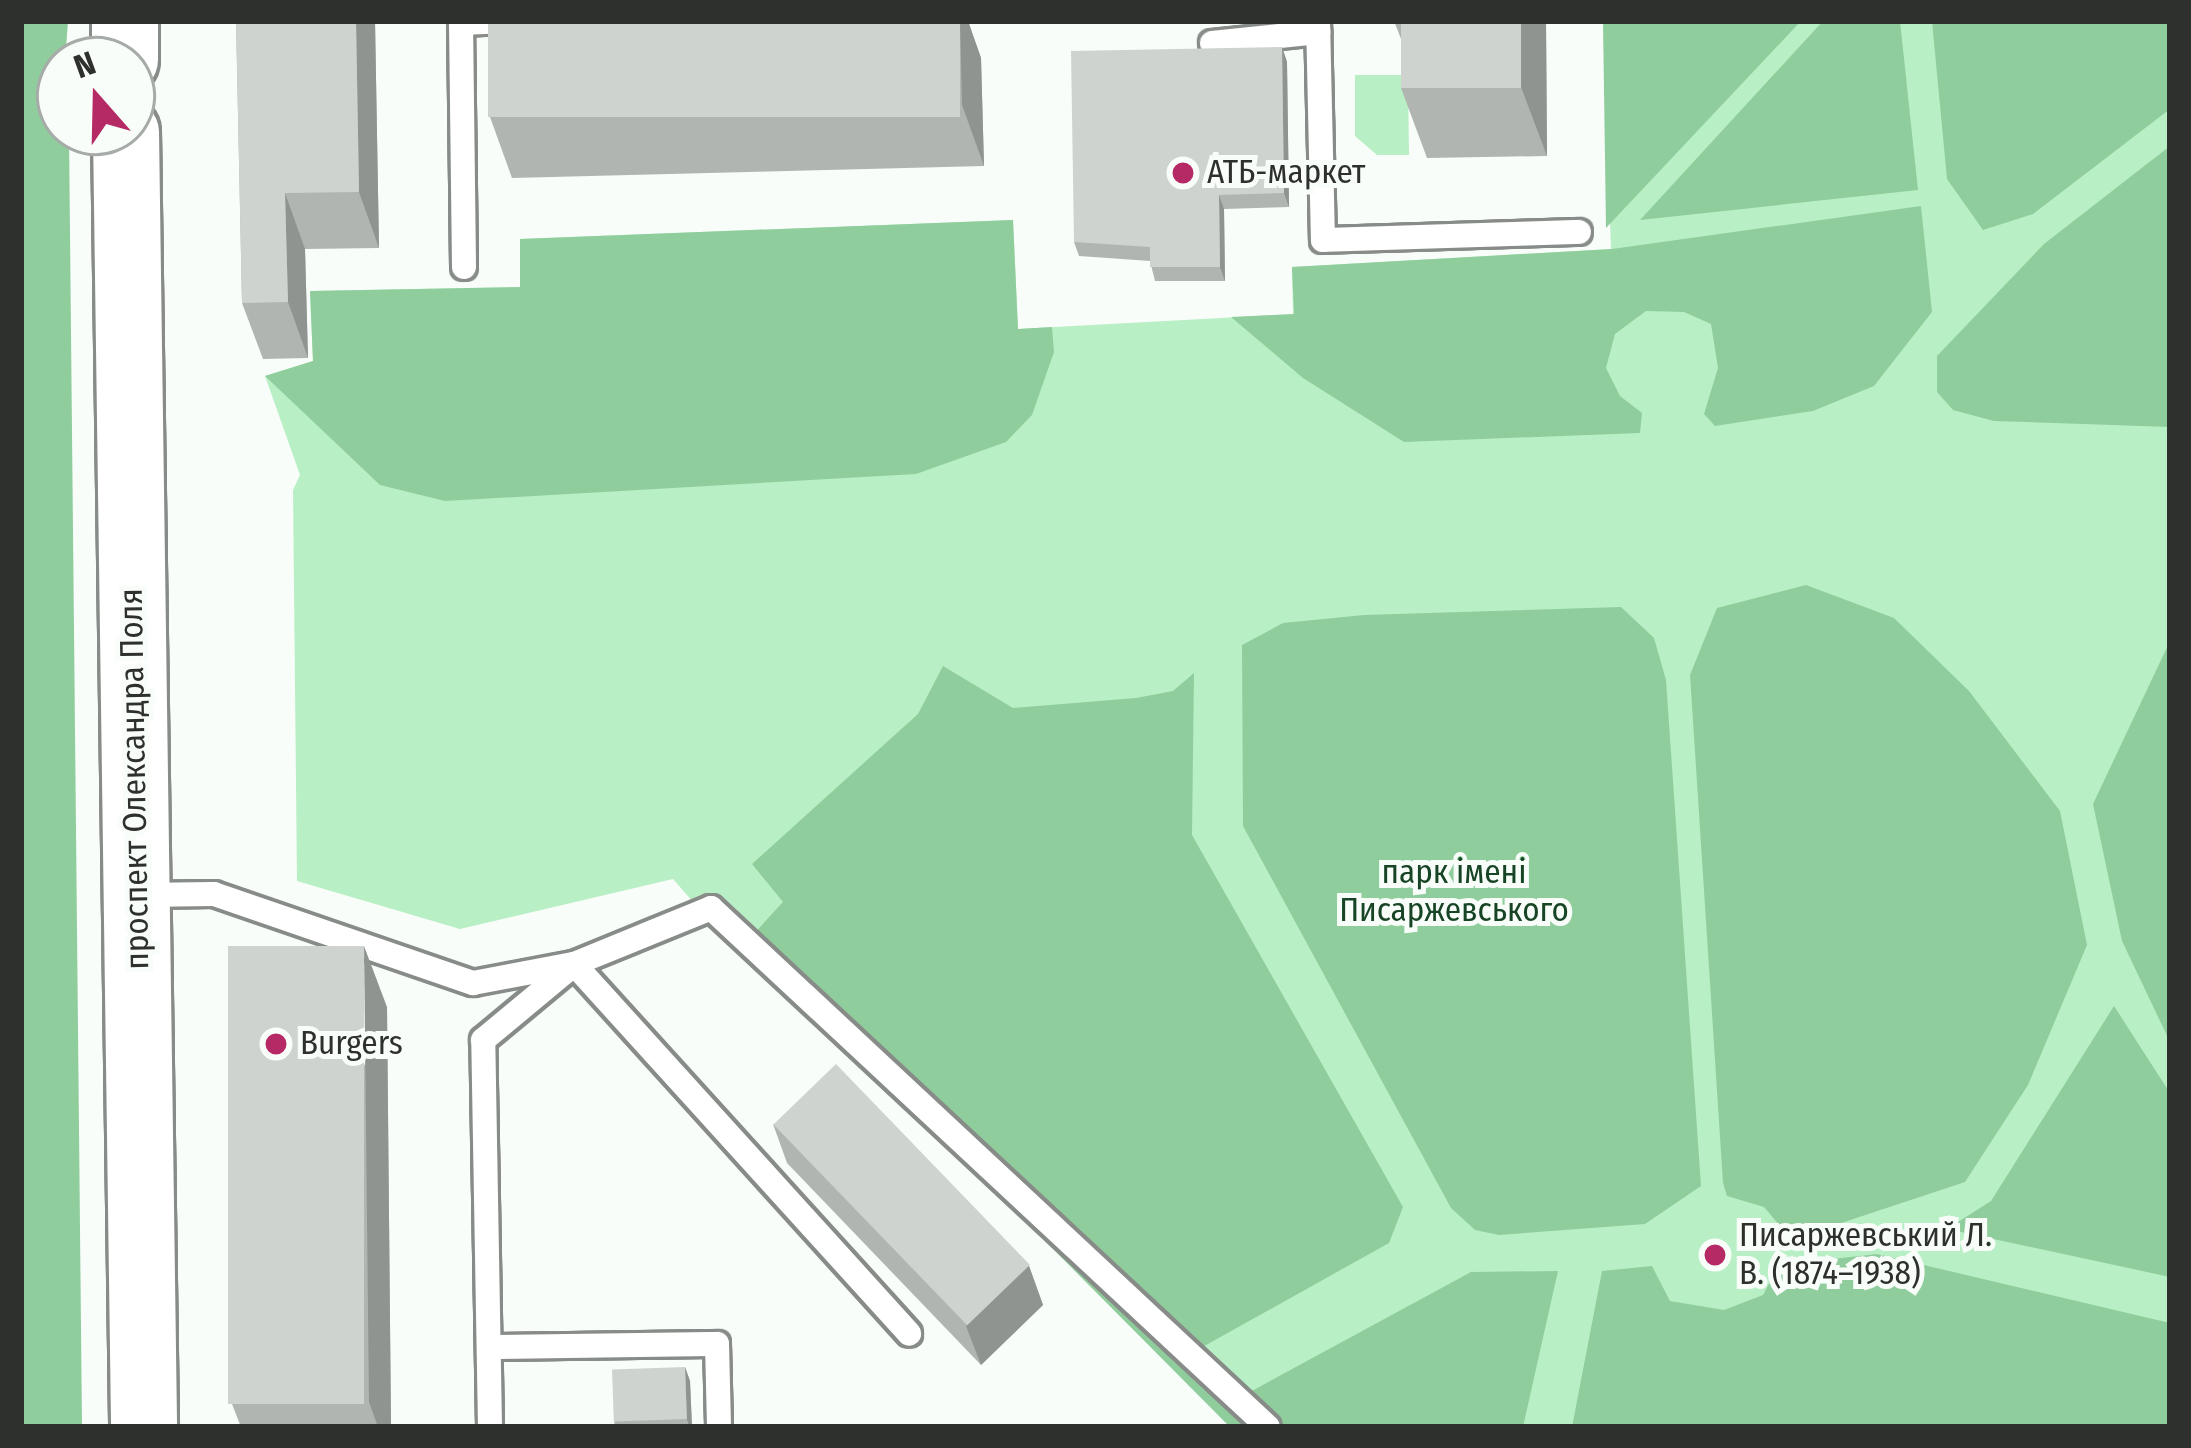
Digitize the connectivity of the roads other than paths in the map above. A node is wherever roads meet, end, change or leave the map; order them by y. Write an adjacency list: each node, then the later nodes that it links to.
1 (508, 21): 2 (lane)
2 (461, 22): 7 (lane)
3 (1318, 26): 4 (lane); 6 (lane)
4 (1212, 44)
5 (126, 156): 8 (main road, проспект Олександра Поля)
6 (1579, 232)
7 (464, 267)
8 (138, 895): 9 (lane); 12 (main road, проспект Олександра Поля)
9 (574, 964): 10 (lane); 11 (lane); 15 (lane)
10 (909, 1334)
11 (491, 1347): 13 (lane); 14 (lane)
12 (144, 1427)
13 (490, 1427)
14 (719, 1427)
15 (1268, 1427)

